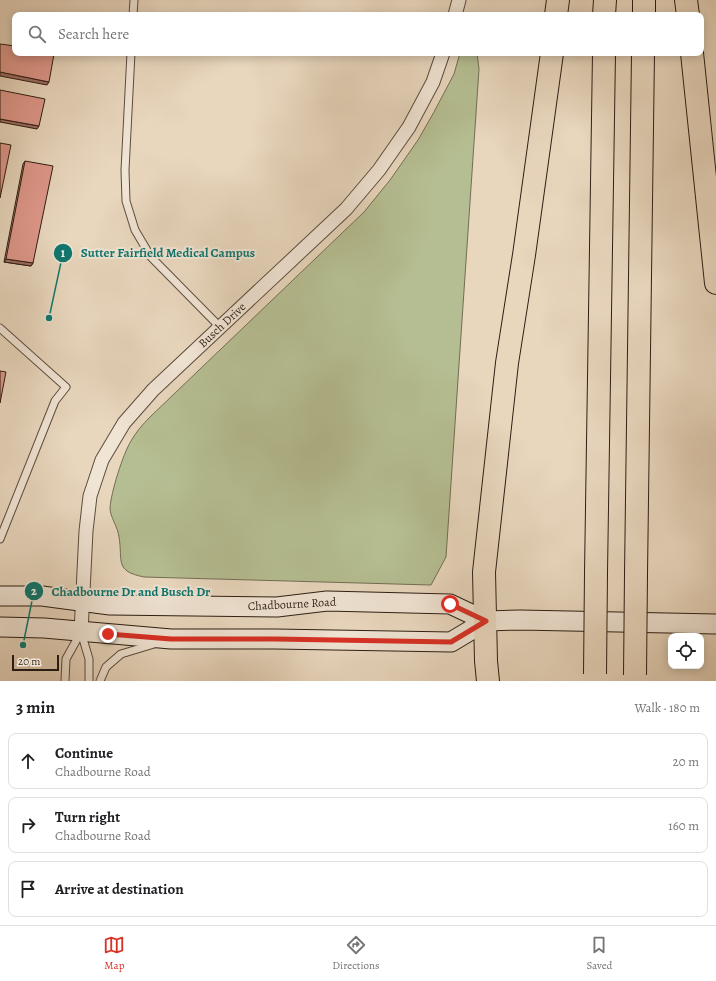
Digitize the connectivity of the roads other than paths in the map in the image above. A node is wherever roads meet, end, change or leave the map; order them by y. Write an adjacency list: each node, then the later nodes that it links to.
1 (134, 0): 7 (lane)
2 (460, 0): 8 (street)
3 (558, 0): 9 (highway)
4 (604, 0): 10 (highway)
5 (644, 0): 11 (highway)
6 (686, 0): 12 (highway)
7 (133, 12)
8 (456, 12)
9 (556, 12)
10 (604, 12)
11 (644, 12)
12 (688, 12)
13 (131, 56): 20 (lane)
14 (442, 56): 20 (street, Busch Drive)
15 (552, 56): 25 (highway)
16 (604, 56): 30 (highway, bridge)
17 (643, 56): 31 (highway, bridge)
18 (692, 56): 19 (highway)
19 (716, 283)
20 (220, 327): 24 (street, Busch Drive)
21 (0, 328): 22 (lane)
22 (0, 539)
23 (0, 596): 24 (main road, Chadbourne Road)
24 (83, 602): 25 (main road, Chadbourne Road); 28 (street, Busch Drive)
25 (486, 621): 26 (main road, Chadbourne Road); 29 (main road, Chadbourne Road); 35 (highway)
26 (716, 624)
27 (0, 627): 28 (main road, Chadbourne Road)
28 (81, 632): 29 (main road, Chadbourne Road); 32 (lane); 33 (lane)
29 (171, 639): 34 (lane)
30 (595, 677)
31 (635, 678)
32 (65, 681)
33 (89, 681)
34 (100, 681)
35 (488, 681)

